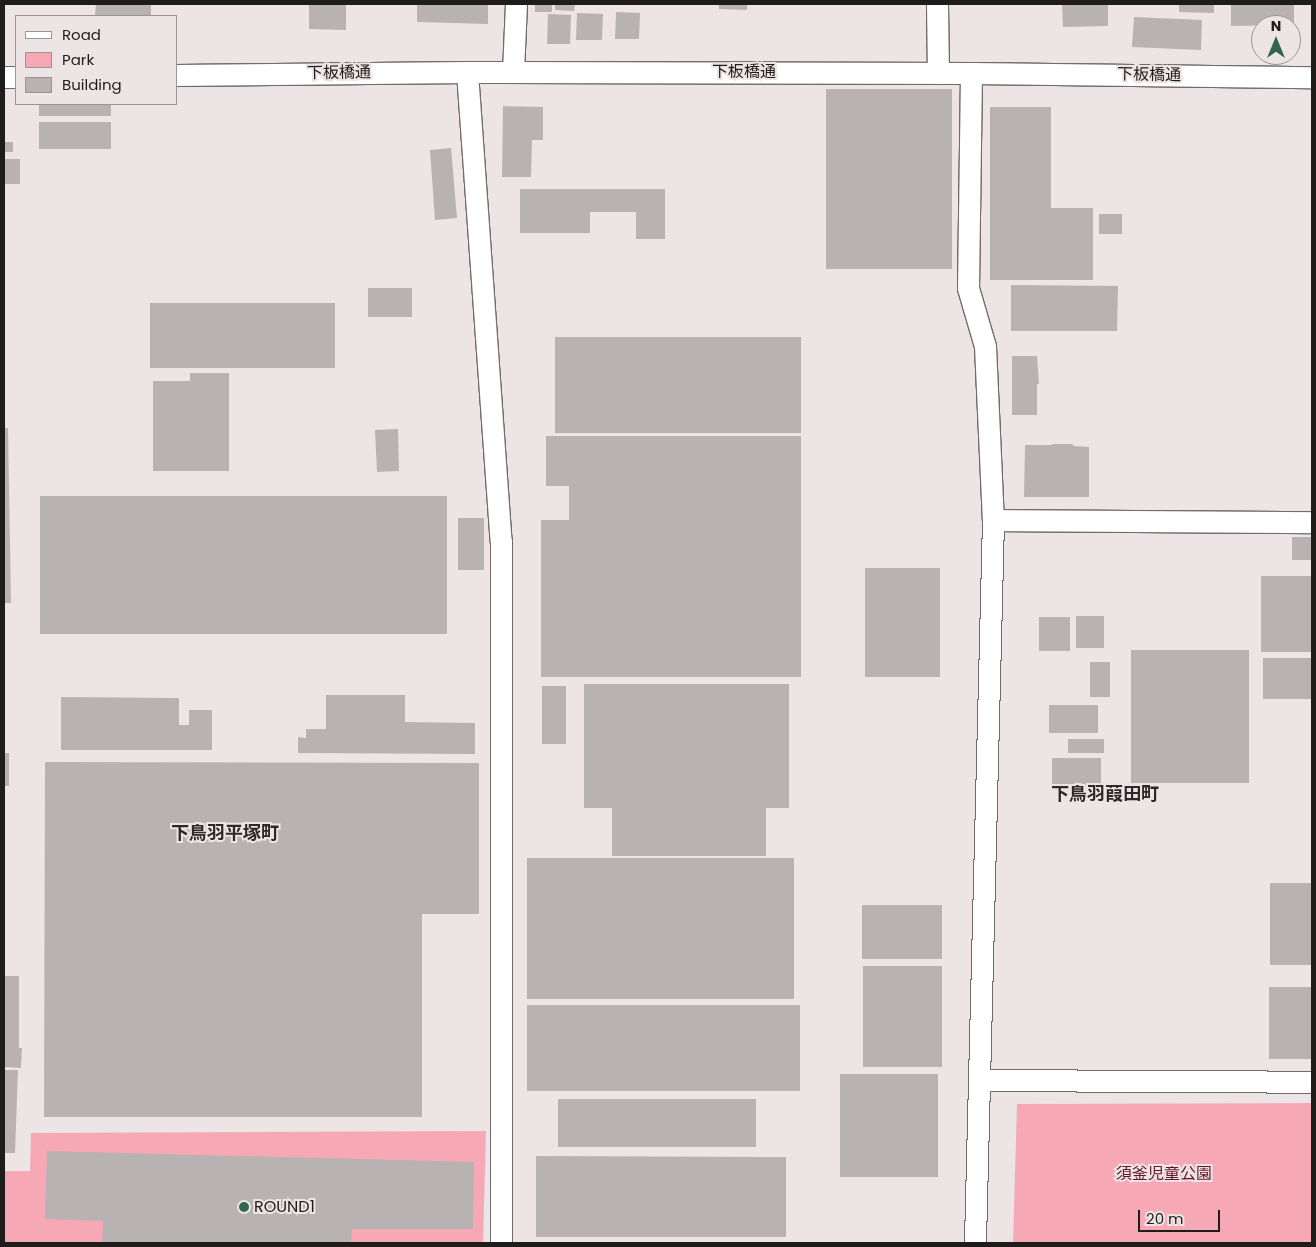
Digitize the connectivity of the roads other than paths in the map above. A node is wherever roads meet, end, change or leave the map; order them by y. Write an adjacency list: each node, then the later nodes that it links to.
1 (516, 4): 4 (street)
2 (937, 4): 5 (street)
3 (467, 72): 4 (street, 下板橋通); 7 (street, 下板橋通); 13 (street)
4 (513, 72): 5 (street, 下板橋通)
5 (938, 73): 6 (street, 下板橋通)
6 (971, 73): 8 (street, 下板橋通); 9 (street)
7 (178, 75)
8 (1312, 78)
9 (993, 520): 10 (street); 11 (street)
10 (1312, 522)
11 (980, 1080): 12 (street); 14 (street)
12 (1312, 1082)
13 (501, 1243)
14 (975, 1243)

